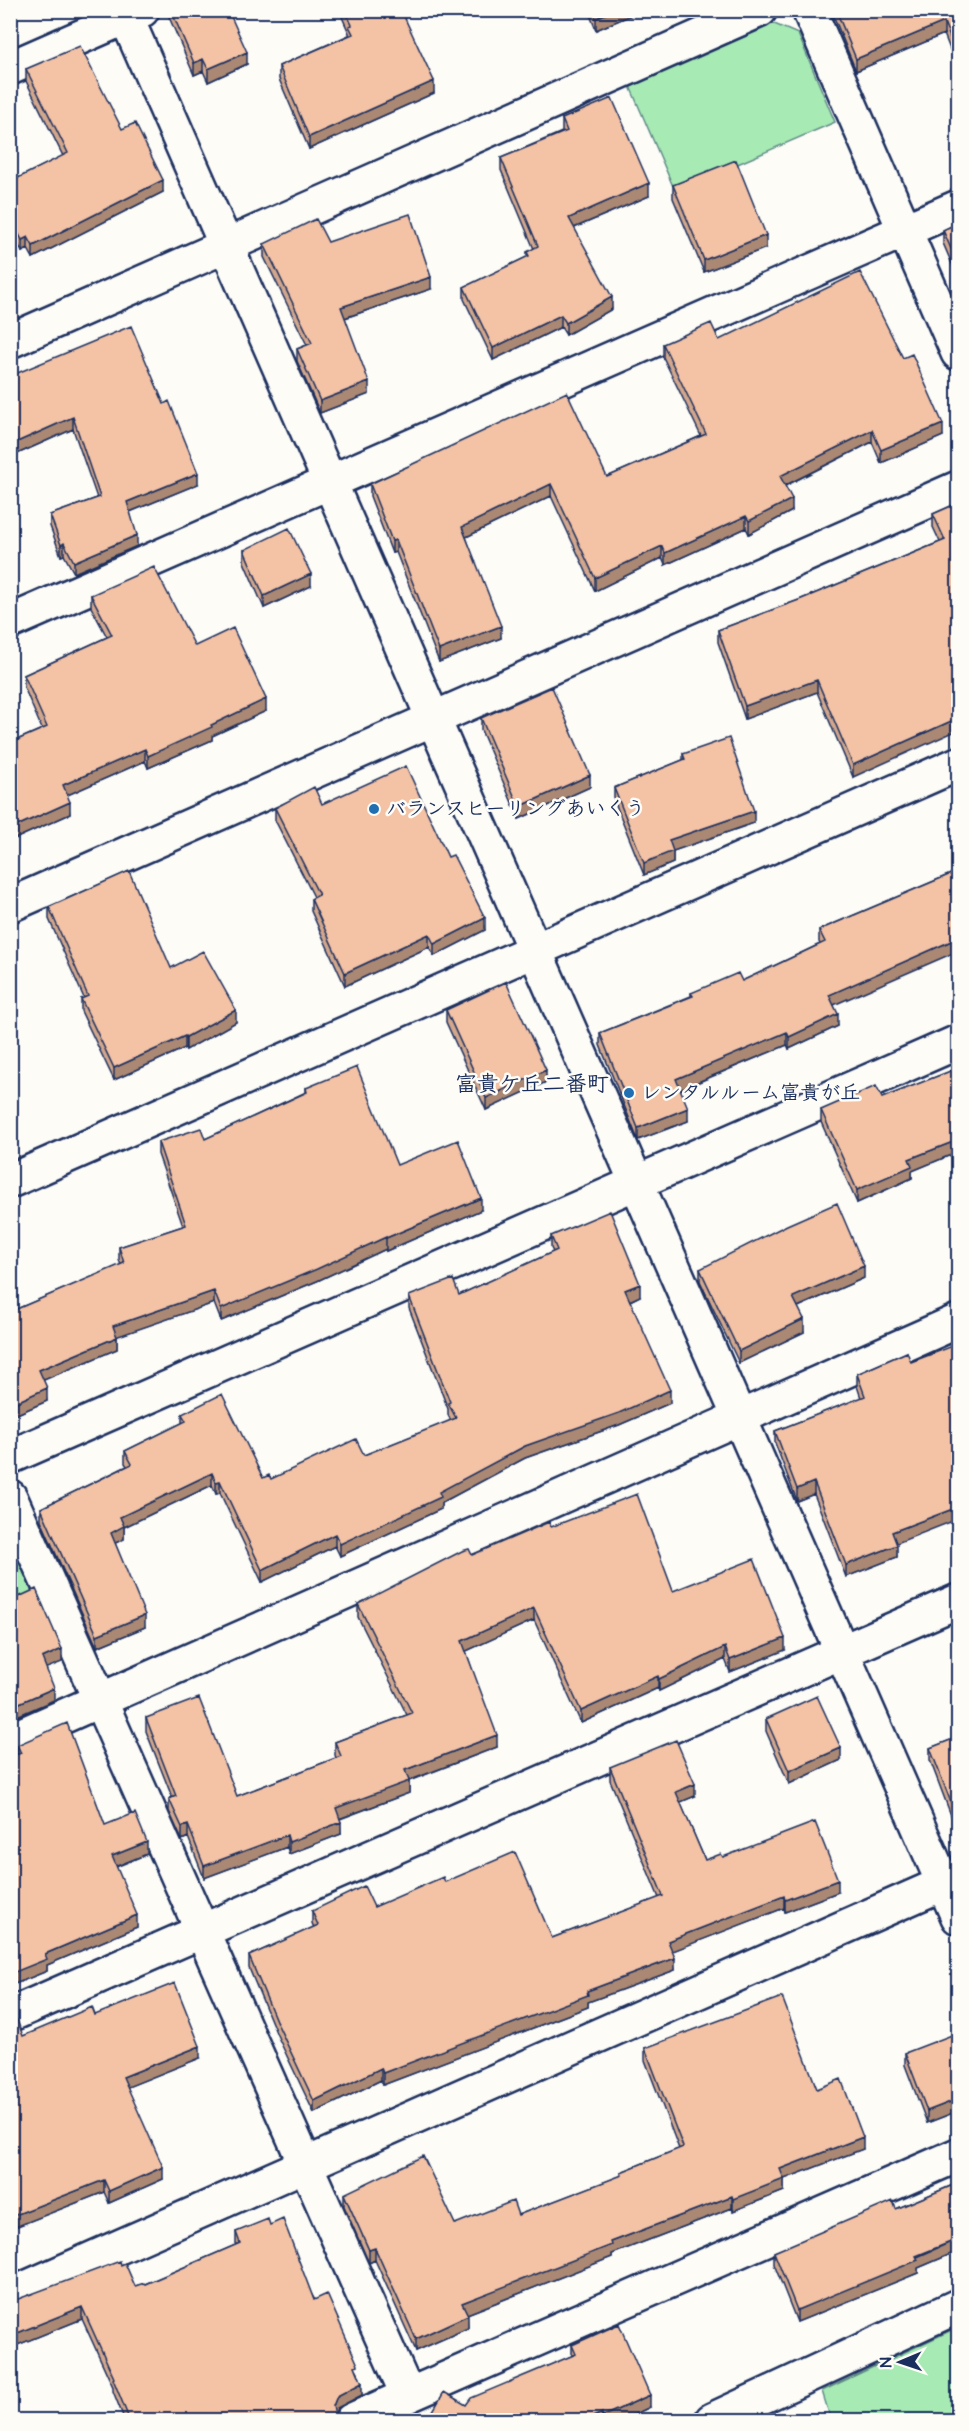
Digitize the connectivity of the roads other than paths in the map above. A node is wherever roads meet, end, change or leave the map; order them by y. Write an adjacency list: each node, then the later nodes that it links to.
1 (760, 10): 7 (street)
2 (809, 10): 6 (street)
3 (130, 13): 4 (street); 7 (street)
4 (10, 68)
5 (958, 207): 6 (street)
6 (904, 231): 9 (street); 10 (street)
7 (227, 245): 8 (street); 10 (street)
8 (10, 341)
9 (958, 353)
10 (331, 481): 12 (street); 13 (street)
11 (958, 488): 13 (street)
12 (10, 622)
13 (433, 718): 15 (street); 16 (street)
14 (958, 764): 16 (street)
15 (10, 905)
16 (535, 951): 18 (street); 19 (street)
17 (958, 1042): 19 (street)
18 (10, 1181)
19 (635, 1183): 21 (street); 22 (street)
20 (958, 1321): 21 (street)
21 (741, 1417): 25 (street); 26 (street)
22 (10, 1456)
23 (10, 1497): 26 (street)
24 (958, 1601): 25 (street)
25 (844, 1651): 28 (street); 30 (street)
26 (99, 1701): 27 (street); 30 (street)
27 (10, 1740)
28 (951, 1880): 29 (street); 33 (street)
29 (958, 1917)
30 (201, 1932): 31 (street); 33 (street)
31 (10, 2015)
32 (958, 2155): 36 (street)
33 (305, 2166): 34 (street); 36 (street)
34 (10, 2295)
35 (958, 2306): 38 (street)
36 (408, 2396): 37 (street)
37 (352, 2421)
38 (712, 2421)

